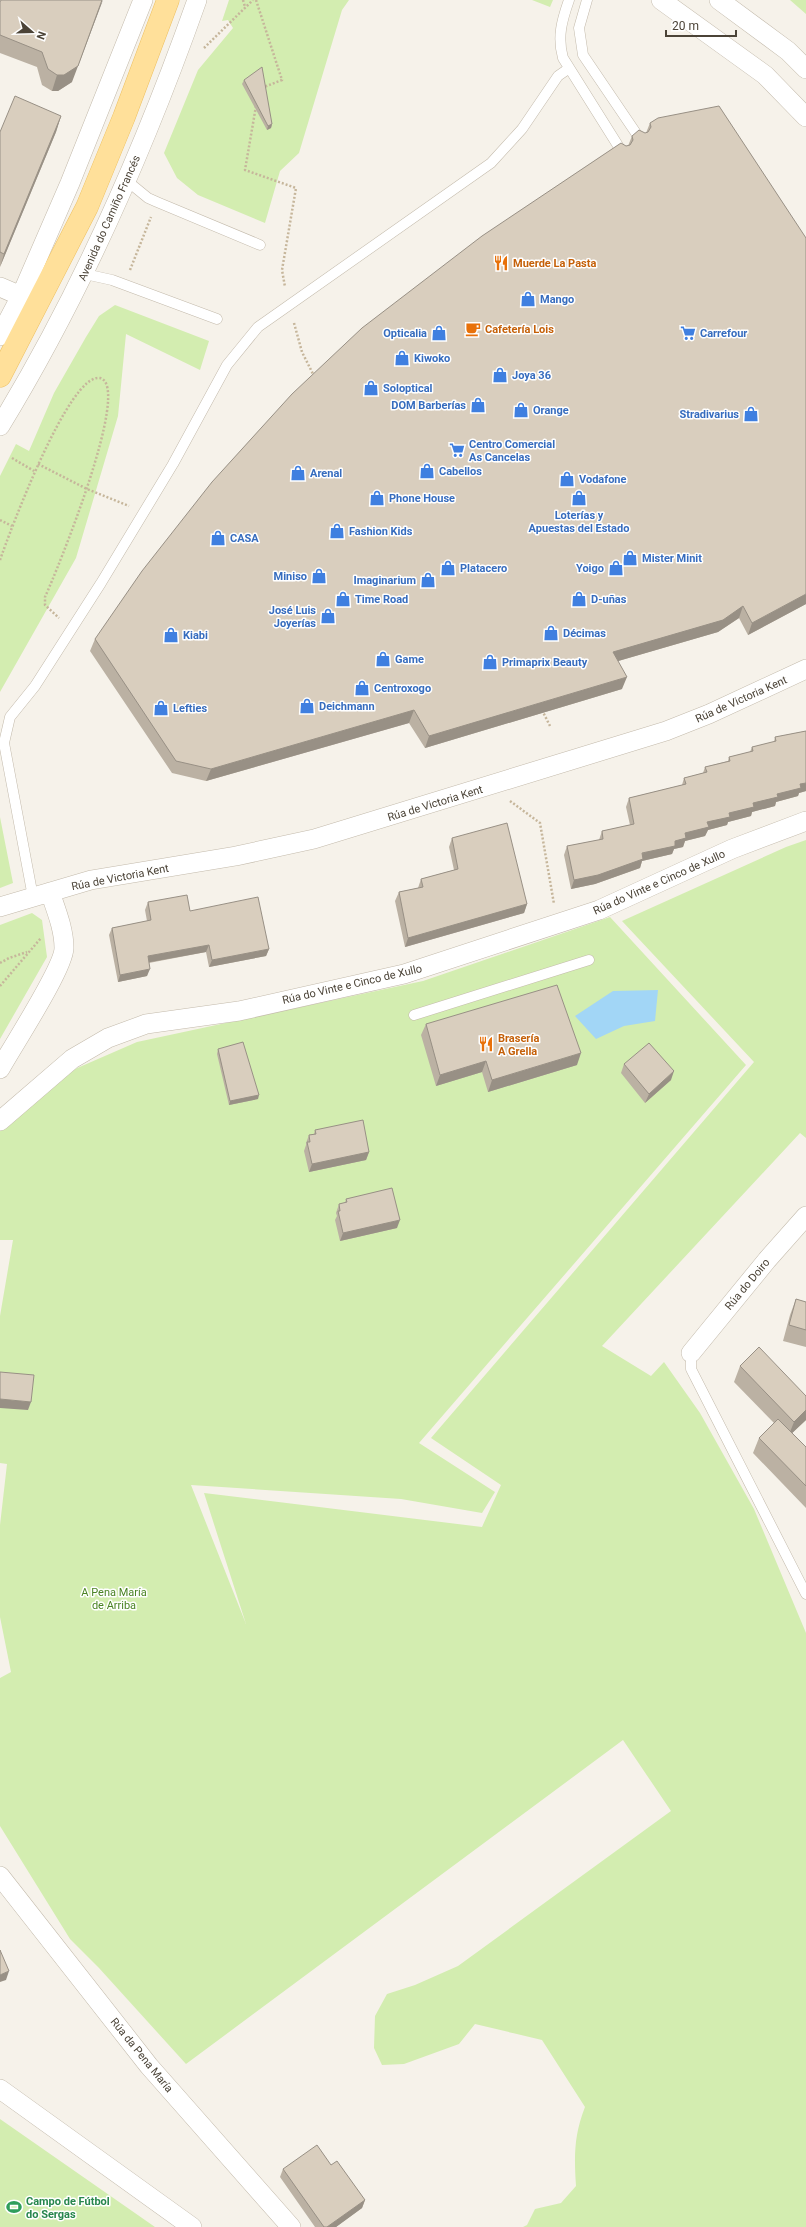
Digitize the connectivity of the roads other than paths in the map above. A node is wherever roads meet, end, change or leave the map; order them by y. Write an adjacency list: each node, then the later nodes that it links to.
1 (143, 0): 17 (street)
2 (168, 0): 20 (main road)
3 (197, 0): 13 (street, Avenida do Camiño Francés)
4 (569, 0): 8 (lane)
5 (587, 0): 11 (lane)
6 (661, 0): 10 (street)
7 (719, 0): 9 (street)
8 (568, 69): 12 (lane); 24 (lane)
9 (806, 69)
10 (806, 117)
11 (640, 139)
12 (622, 152)
13 (122, 188): 14 (lane); 15 (street, Avenida do Camiño Francés)
14 (260, 245)
15 (88, 267): 18 (lane); 21 (street, Avenida do Camiño Francés)
16 (0, 287): 17 (street)
17 (22, 296): 19 (street)
18 (216, 319)
19 (0, 336)
20 (0, 376)
21 (0, 426)
22 (806, 669): 24 (street, Rúa de Victoria Kent)
23 (806, 821): 29 (street, Rúa do Vinte e Cinco de Xullo)
24 (42, 895): 25 (street, Rúa de Victoria Kent); 28 (street)
25 (0, 907)
26 (589, 960): 27 (lane)
27 (414, 1015)
28 (0, 1069)
29 (0, 1121)
30 (806, 1216): 31 (street, Rúa do Doiro)
31 (691, 1353): 32 (lane)
32 (806, 1594)
33 (0, 1876): 36 (street, Rúa da Pena María)
34 (0, 2089): 35 (street)
35 (192, 2227)
36 (291, 2227)

